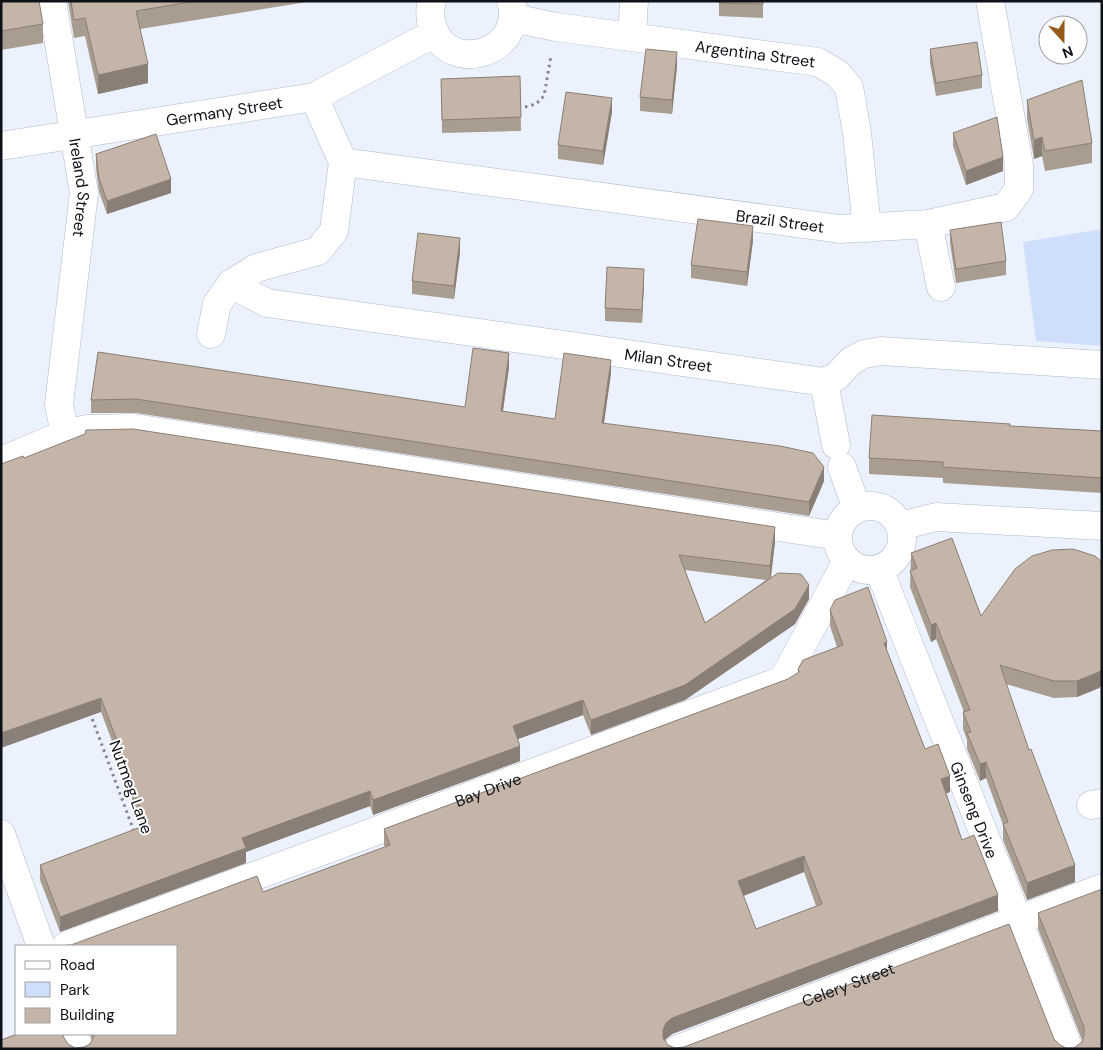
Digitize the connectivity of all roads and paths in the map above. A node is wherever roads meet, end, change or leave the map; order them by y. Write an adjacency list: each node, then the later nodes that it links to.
1 (52, 1): 11 (street, Ireland Street)
2 (432, 1): 7 (street)
3 (634, 1): 8 (street)
4 (990, 1): 14 (street, Brazil Street)
5 (512, 10): 6 (street, Argentina Street); 7 (street)
6 (556, 27): 8 (street, Argentina Street); 10 (path)
7 (435, 33): 9 (street, Germany Street)
8 (632, 36): 15 (street, Argentina Street)
9 (314, 96): 11 (street, Germany Street); 13 (street)
10 (525, 107)
11 (73, 134): 12 (street, Germany Street); 21 (street, Ireland Street)
12 (1, 146)
13 (343, 162): 15 (street, Brazil Street); 16 (street)
14 (928, 224): 15 (street, Brazil Street); 17 (street)
15 (868, 228)
16 (231, 284): 18 (street); 20 (street, Milan Street)
17 (941, 288)
18 (212, 334)
19 (1102, 365): 20 (street)
20 (824, 382): 23 (street)
21 (65, 434): 22 (street); 26 (street)
22 (1, 460)
23 (857, 509): 24 (street); 26 (street)
24 (900, 526): 25 (street); 28 (street)
25 (1102, 526)
26 (838, 536): 27 (street)
27 (847, 562): 28 (street); 35 (street, Bay Drive)
28 (879, 569): 33 (street, Ginseng Drive)
29 (88, 706): 31 (path, Nutmeg Lane)
30 (1, 834): 34 (street)
31 (136, 836)
32 (1102, 888): 33 (street, Celery Street)
33 (1019, 919): 38 (street, Celery Street); 39 (street, Ginseng Drive)
34 (42, 945)
35 (69, 945)
36 (74, 1035): 37 (street)
37 (79, 1049)
38 (678, 1049)
39 (1069, 1049)

